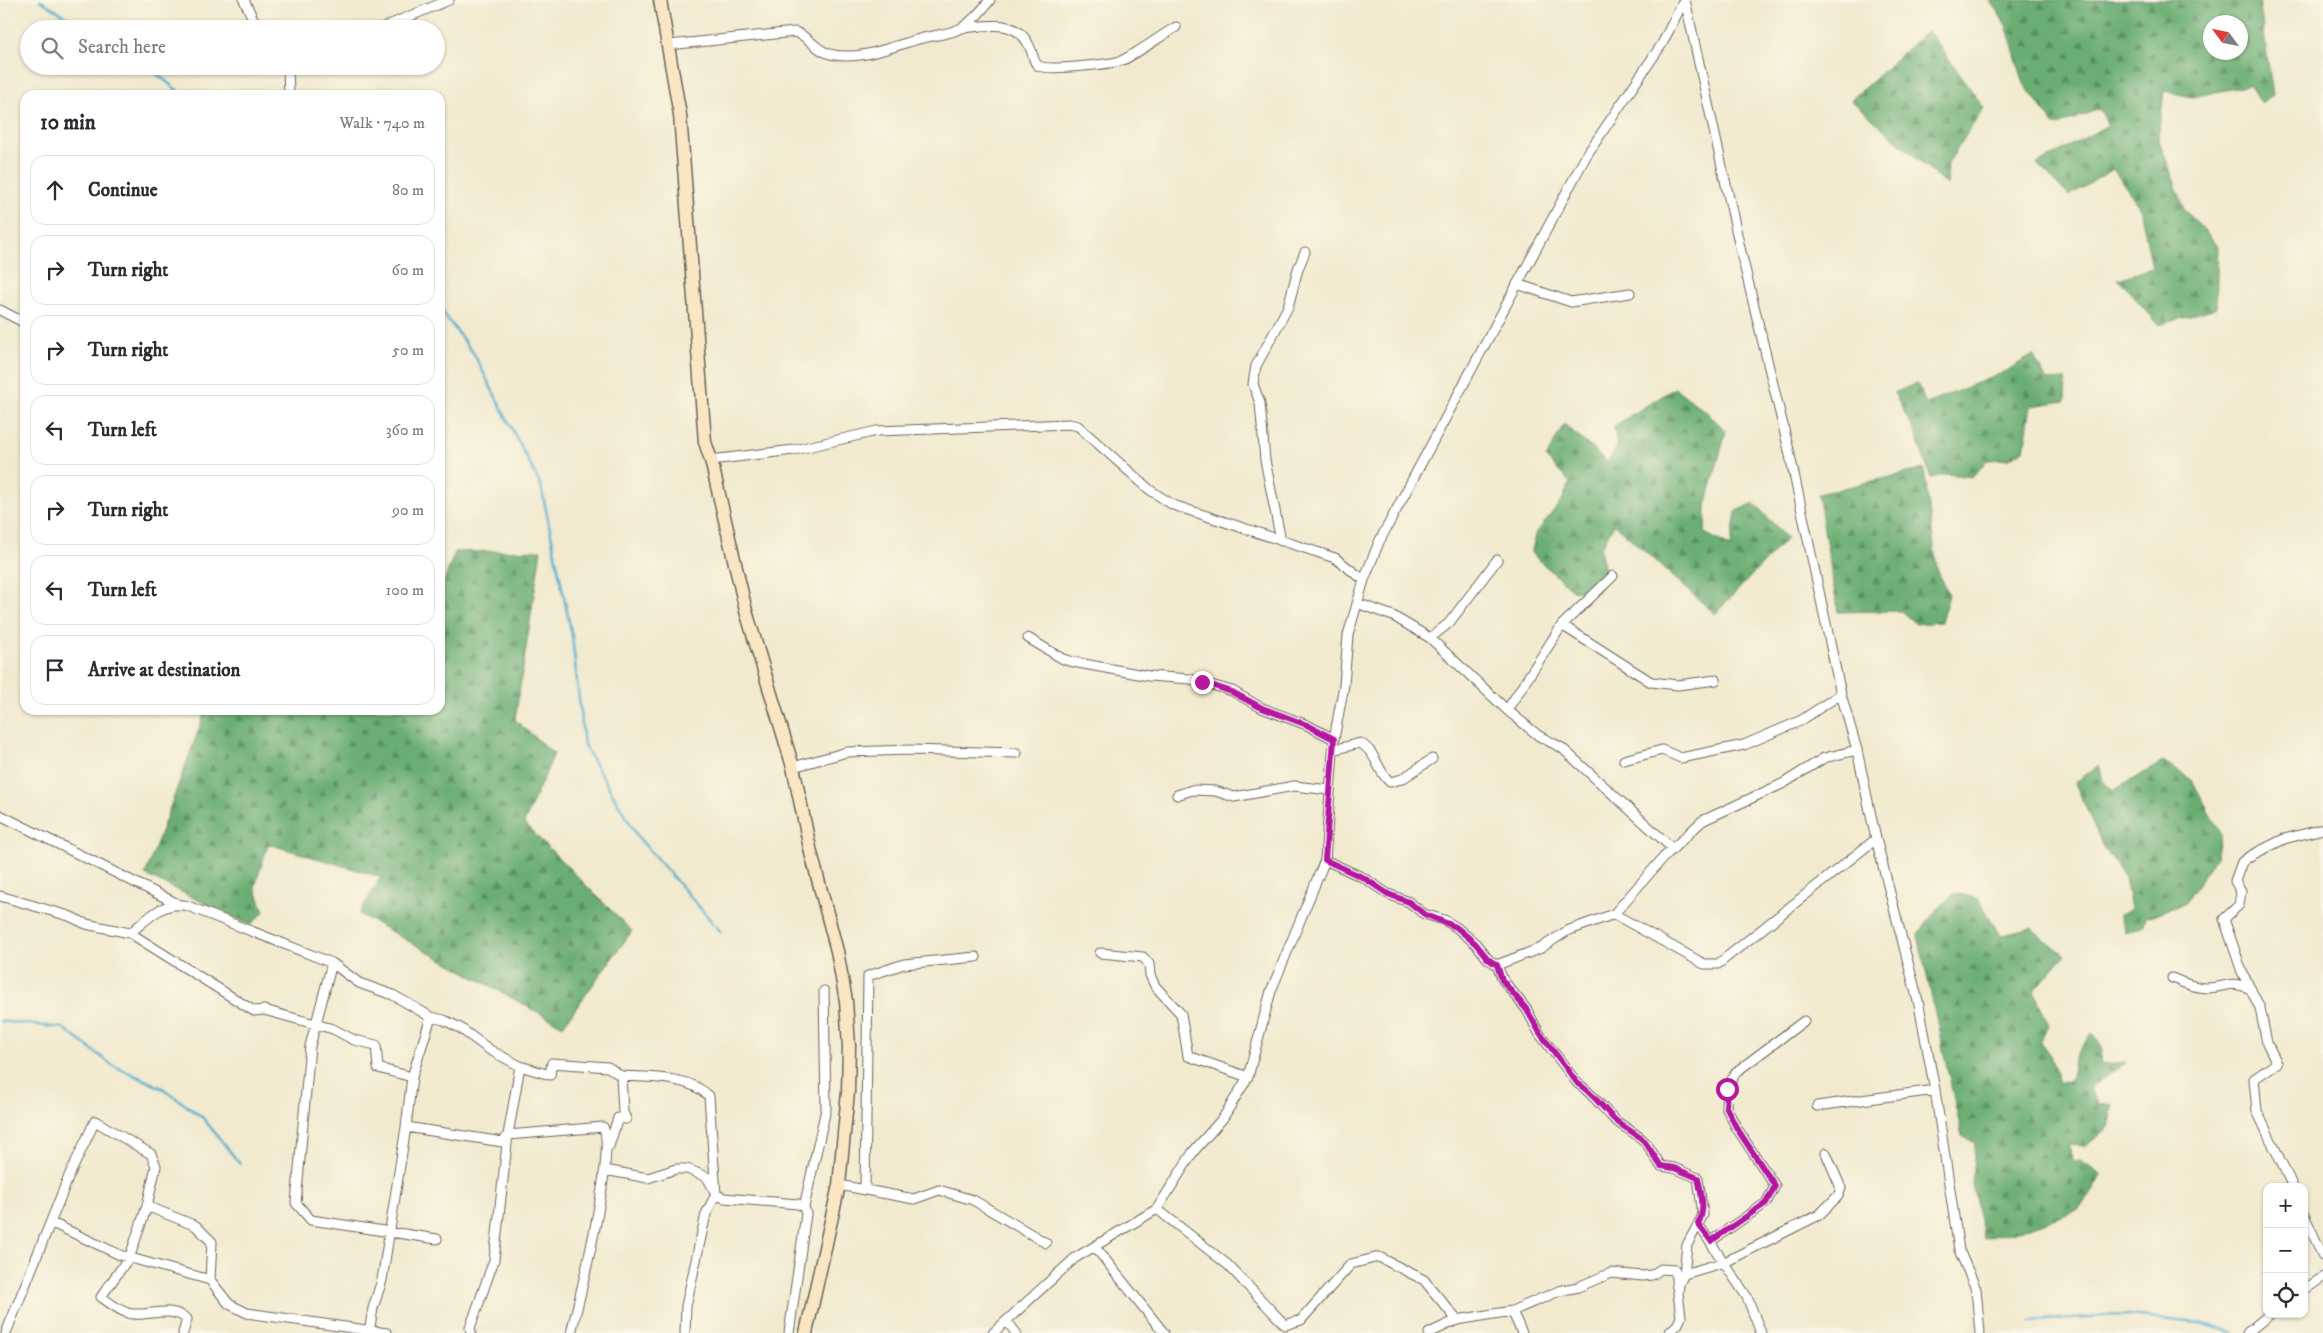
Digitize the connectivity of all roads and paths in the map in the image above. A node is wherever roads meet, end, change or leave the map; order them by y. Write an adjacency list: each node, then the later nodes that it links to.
1 (244, 0): 6 (street)
2 (449, 0): 7 (street)
3 (660, 0): 10 (main road)
4 (990, 0): 9 (street)
5 (1684, 0): 14 (street); 28 (street)
6 (254, 20)
7 (401, 20)
8 (1176, 27): 9 (street)
9 (961, 28): 10 (street)
10 (669, 45): 18 (main road)
11 (288, 75): 12 (street)
12 (288, 90)
13 (1305, 252): 19 (street)
14 (1517, 284): 15 (street); 22 (street)
15 (1630, 293)
16 (0, 310): 17 (street)
17 (20, 320)
18 (711, 460): 19 (street); 36 (main road)
19 (1281, 542): 22 (street)
20 (1497, 560): 26 (street)
21 (1614, 576): 24 (street)
22 (1364, 580): 23 (street)
23 (1358, 603): 26 (street); 30 (street)
24 (1562, 625): 27 (street); 29 (street)
25 (1028, 638): 30 (street)
26 (1430, 638): 29 (street)
27 (1716, 680)
28 (1841, 694): 32 (street); 35 (street)
29 (1507, 710): 42 (street)
30 (1334, 739): 31 (street)
31 (1333, 750): 34 (street); 37 (street)
32 (1857, 750): 41 (street); 42 (street)
33 (1016, 752): 36 (street)
34 (1432, 759)
35 (1624, 760)
36 (793, 767): 70 (main road)
37 (1330, 790): 38 (street); 43 (street)
38 (1177, 795)
39 (0, 815): 45 (street)
40 (2323, 829): 53 (street)
41 (1876, 839): 46 (street); 62 (street)
42 (1673, 849): 46 (street)
43 (1325, 860): 51 (street); 61 (street)
44 (0, 896): 47 (street)
45 (176, 903): 47 (street); 50 (street)
46 (1614, 914): 51 (street)
47 (130, 932): 57 (street)
48 (1100, 953): 61 (street)
49 (976, 957): 71 (street)
50 (332, 963): 55 (street); 57 (street)
51 (1497, 965): 77 (street)
52 (2172, 978): 53 (street)
53 (2251, 989): 69 (street)
54 (824, 991): 74 (street)
55 (431, 1017): 58 (street); 60 (street)
56 (1804, 1021): 81 (street)
57 (316, 1025): 60 (street); 79 (street)
58 (520, 1066): 59 (street); 65 (street)
59 (622, 1076): 66 (street); 72 (street)
60 (412, 1077): 64 (street)
61 (1248, 1077): 75 (street)
62 (1935, 1090): 63 (street); 112 (street)
63 (1817, 1106)
64 (406, 1127): 65 (street); 79 (street)
65 (508, 1136): 66 (street); 100 (street)
66 (607, 1151): 68 (street)
67 (1826, 1153): 86 (street)
68 (605, 1170): 72 (street); 101 (street)
69 (2290, 1183)
70 (839, 1185): 71 (street); 104 (main road)
71 (865, 1190): 82 (street)
72 (716, 1194): 74 (street); 102 (street)
73 (147, 1206): 76 (street); 84 (street); 89 (street)
74 (804, 1207): 103 (street)
75 (1157, 1209): 83 (street); 94 (street)
76 (52, 1223): 84 (street); 97 (street)
77 (1698, 1224): 81 (street); 87 (street)
78 (2308, 1224): 85 (street)
79 (389, 1232): 80 (street); 96 (street)
80 (437, 1239)
81 (1711, 1241): 86 (street)
82 (1046, 1243)
83 (1095, 1246): 95 (street); 107 (street)
84 (130, 1256): 89 (street); 98 (street)
85 (2323, 1256)
86 (1725, 1262): 87 (street); 111 (street)
87 (1684, 1274): 91 (street)
88 (2323, 1278): 90 (street)
89 (210, 1280): 96 (street)
90 (2308, 1287)
91 (1678, 1293): 92 (street); 110 (street)
92 (1512, 1311): 94 (street); 109 (street)
93 (2265, 1318): 113 (street)
94 (1456, 1320): 108 (street)
95 (1007, 1321): 105 (street); 106 (street)
96 (369, 1331): 99 (street)
97 (6, 1333)
98 (183, 1333)
99 (388, 1333)
100 (471, 1333)
101 (571, 1333)
102 (685, 1333)
103 (789, 1333)
104 (806, 1333)
105 (993, 1333)
106 (1016, 1333)
107 (1164, 1333)
108 (1428, 1333)
109 (1522, 1333)
110 (1668, 1333)
111 (1761, 1333)
112 (1980, 1333)
113 (2247, 1333)

